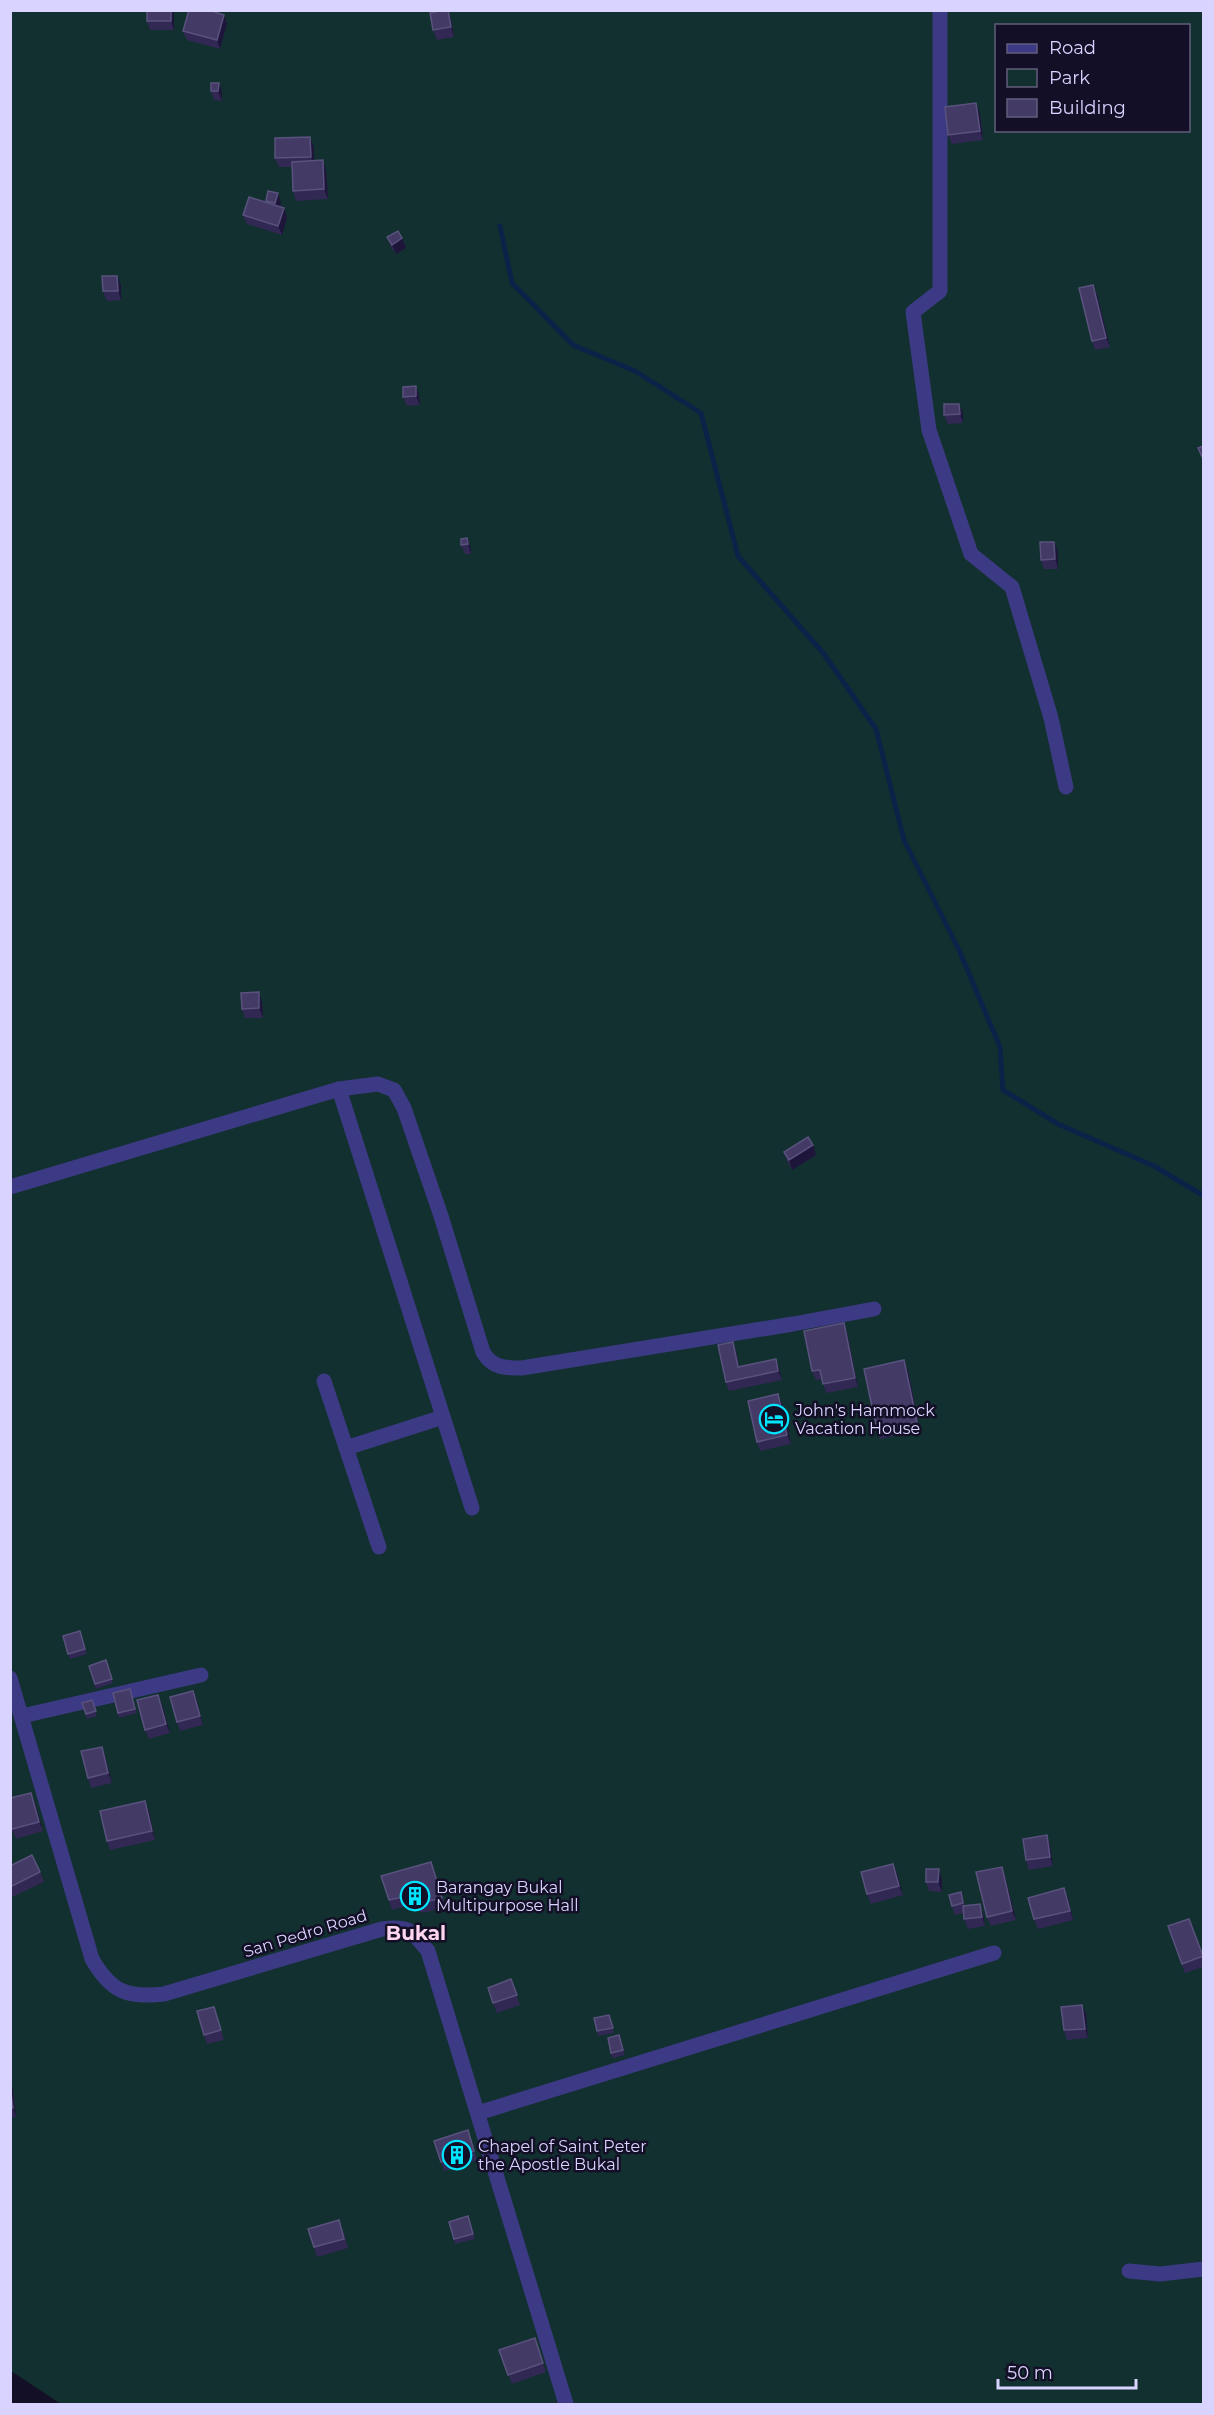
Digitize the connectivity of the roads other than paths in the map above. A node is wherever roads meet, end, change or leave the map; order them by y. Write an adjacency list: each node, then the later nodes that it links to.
1 (940, 10): 2 (street)
2 (1066, 787)
3 (339, 1089): 4 (street); 5 (street); 7 (street)
4 (10, 1187)
5 (873, 1309)
6 (324, 1381): 8 (street)
7 (443, 1417): 8 (street); 9 (street)
8 (346, 1448): 10 (street)
9 (472, 1508)
10 (379, 1547)
11 (201, 1675): 13 (street)
12 (10, 1678): 13 (street, San Pedro Road)
13 (22, 1716): 15 (street, San Pedro Road)
14 (994, 1953): 15 (street)
15 (478, 2113): 18 (street, San Pedro Road)
16 (1203, 2269): 17 (street)
17 (1129, 2271)
18 (566, 2404)

